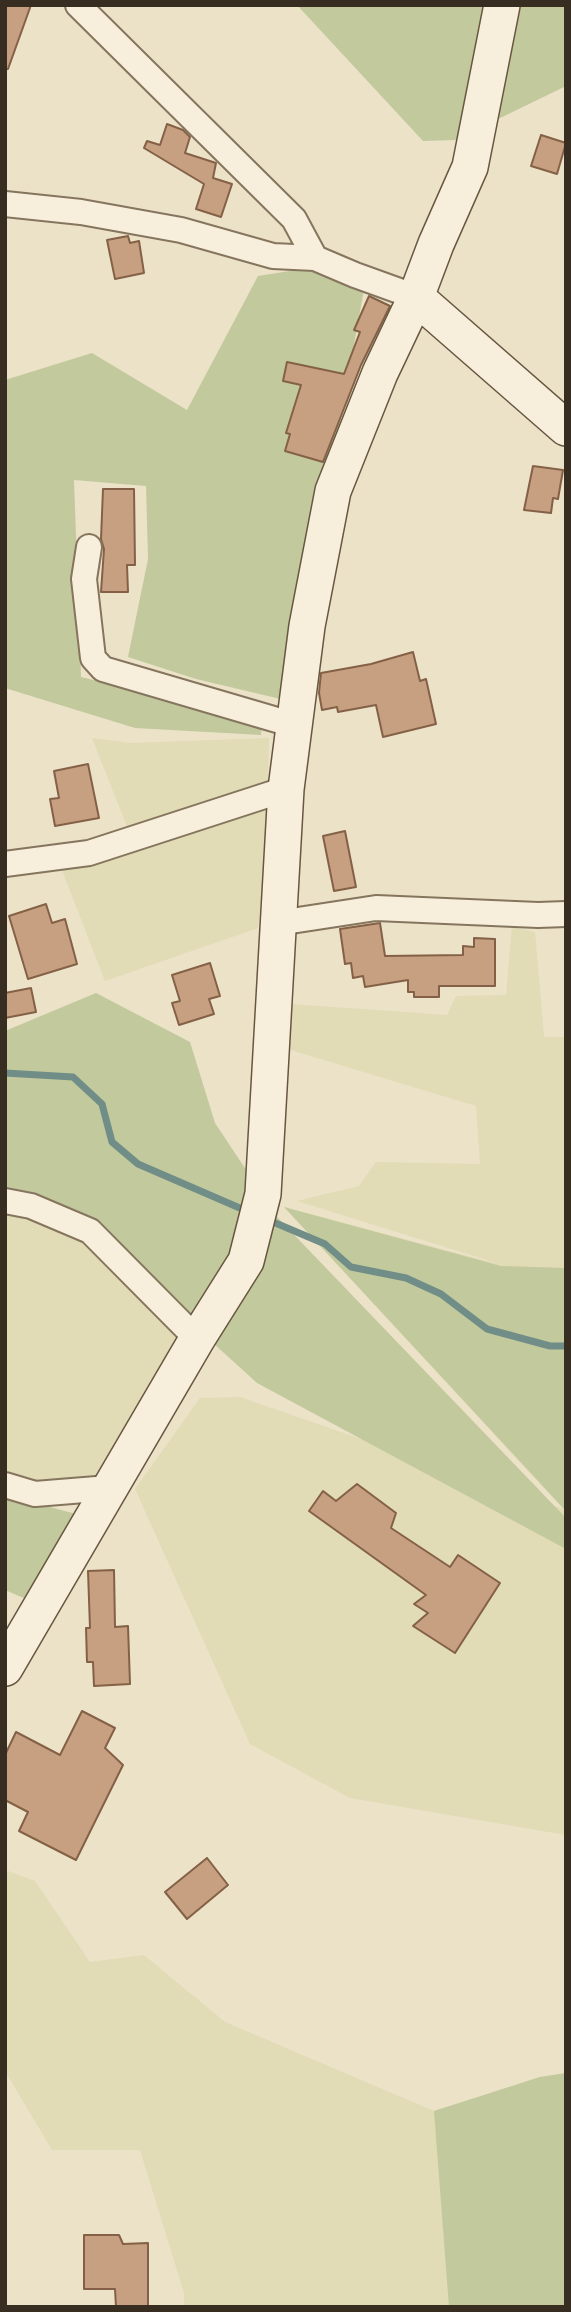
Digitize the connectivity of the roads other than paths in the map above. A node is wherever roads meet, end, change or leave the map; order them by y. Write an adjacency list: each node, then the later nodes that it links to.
1 (502, 5): 5 (street)
2 (83, 7): 4 (street)
3 (5, 204): 4 (street)
4 (315, 258): 5 (street)
5 (416, 297): 6 (street); 8 (street)
6 (566, 428)
7 (89, 547): 8 (street)
8 (294, 725): 9 (street)
9 (286, 789): 10 (street); 12 (street)
10 (5, 864)
11 (566, 914): 12 (street)
12 (278, 923): 14 (street)
13 (5, 1201): 14 (street)
14 (197, 1339): 16 (street)
15 (5, 1485): 16 (street)
16 (109, 1488): 17 (street)
17 (5, 1668)

